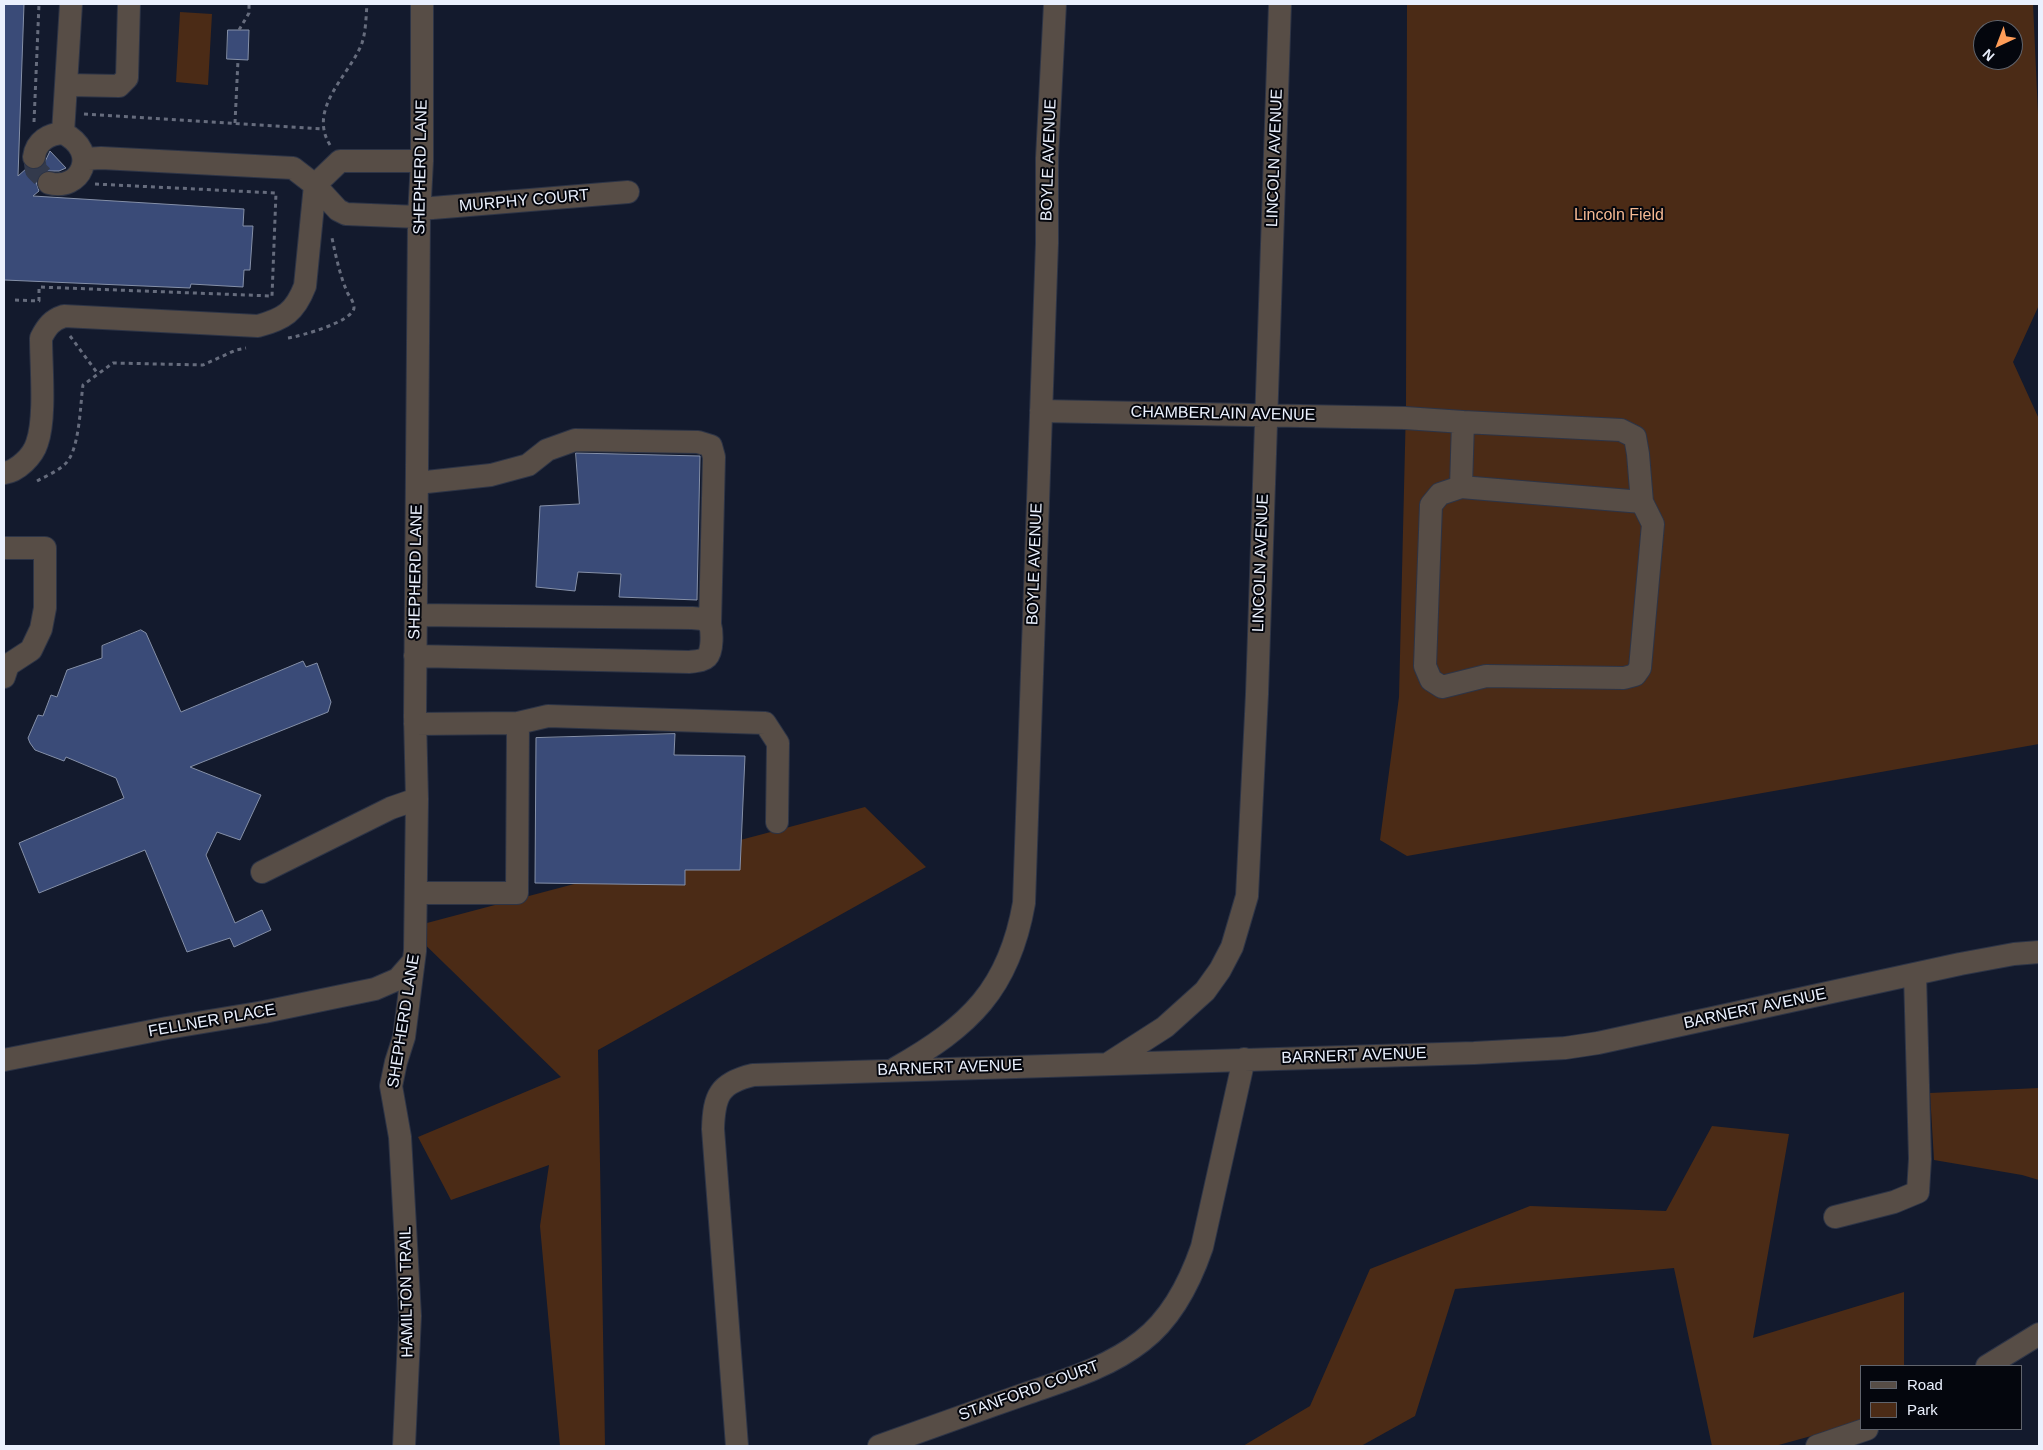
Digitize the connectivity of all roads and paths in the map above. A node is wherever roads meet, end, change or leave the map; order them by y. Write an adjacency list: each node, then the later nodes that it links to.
1 (39, 4): 14 (path)
2 (71, 4): 11 (street)
3 (129, 4): 11 (street)
4 (249, 4): 9 (path)
5 (367, 4): 15 (path)
6 (422, 4): 20 (street, SHEPHERD LANE)
7 (1055, 4): 31 (street, BOYLE AVENUE)
8 (1280, 4): 32 (street, LINCOLN AVENUE)
9 (239, 30)
10 (238, 60): 13 (path)
11 (68, 85): 16 (street)
12 (80, 114): 13 (path)
13 (235, 123): 15 (path)
14 (34, 127)
15 (323, 129): 17 (path)
16 (63, 133): 18 (street); 19 (street)
17 (336, 150)
18 (34, 156)
19 (84, 159): 21 (street); 23 (street, MURPHY COURT)
20 (422, 161): 23 (street); 25 (street, SHEPHERD LANE)
21 (49, 183)
22 (94, 184): 26 (path)
23 (315, 185): 25 (street, MURPHY COURT); 27 (street)
24 (628, 192): 25 (street, MURPHY COURT)
25 (420, 213): 35 (street, SHEPHERD LANE)
26 (272, 296): 27 (path); 28 (path)
27 (300, 298): 34 (street)
28 (15, 300)
29 (67, 331): 30 (path)
30 (98, 374)
31 (1041, 411): 32 (street, CHAMBERLAIN AVENUE); 55 (street, BOYLE AVENUE)
32 (1266, 415): 33 (street, CHAMBERLAIN AVENUE); 54 (street, LINCOLN AVENUE)
33 (1463, 422): 36 (street); 37 (street, CHAMBERLAIN AVENUE)
34 (4, 473)
35 (417, 483): 39 (street, SHEPHERD LANE); 40 (street)
36 (1461, 487): 37 (street); 37 (street)
37 (1642, 502)
38 (4, 548): 42 (street)
39 (416, 615): 40 (street); 41 (street, SHEPHERD LANE)
40 (710, 624): 41 (street)
41 (415, 656): 44 (street, SHEPHERD LANE)
42 (4, 678)
43 (518, 723): 44 (street); 46 (street); 48 (street)
44 (415, 724): 45 (street, SHEPHERD LANE)
45 (417, 799): 47 (street); 48 (street, SHEPHERD LANE)
46 (777, 822)
47 (262, 872)
48 (416, 893): 50 (street, SHEPHERD LANE)
49 (2039, 952): 51 (street, BARNERT AVENUE)
50 (412, 963): 53 (street, FELLNER PLACE); 56 (street, SHEPHERD LANE)
51 (1915, 974): 52 (street, BARNERT AVENUE); 57 (street)
52 (1244, 1059): 54 (street, BARNERT AVENUE); 63 (street, STANFORD COURT)
53 (4, 1060)
54 (1109, 1063): 55 (street, BARNERT AVENUE)
55 (893, 1070): 62 (street, BARNERT AVENUE)
56 (400, 1137): 61 (street, HAMILTON TRAIL)
57 (1835, 1217)
58 (2039, 1334): 59 (street)
59 (1989, 1365)
60 (1864, 1430): 64 (street)
61 (404, 1446)
62 (737, 1446)
63 (878, 1446)
64 (1817, 1446)

